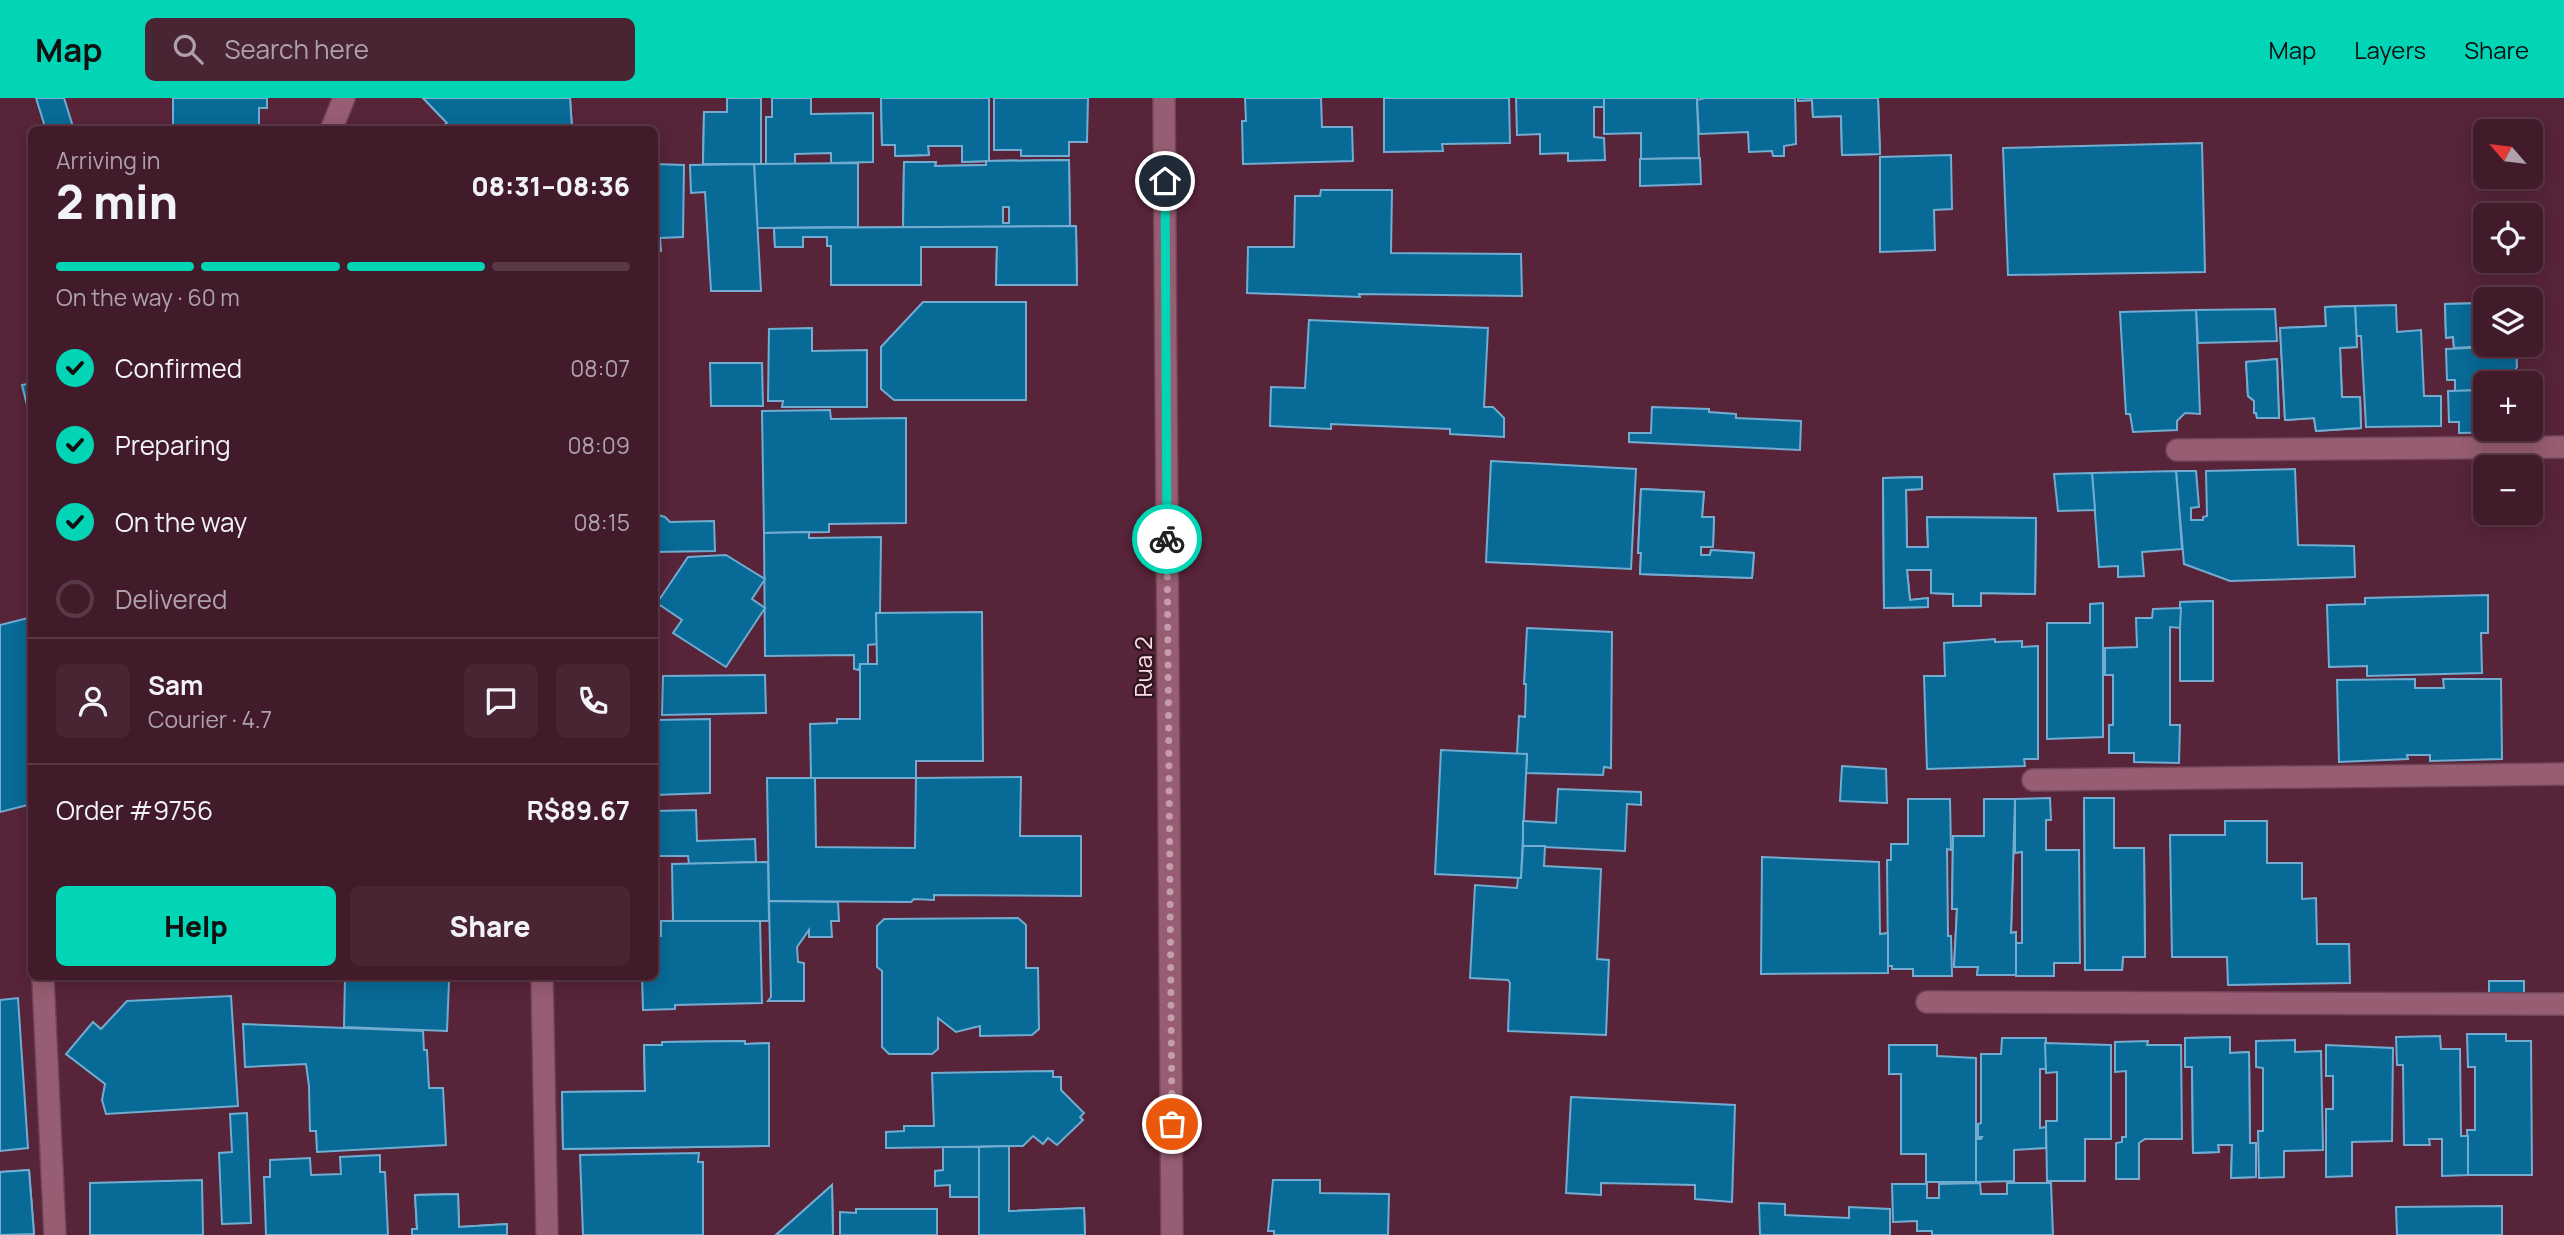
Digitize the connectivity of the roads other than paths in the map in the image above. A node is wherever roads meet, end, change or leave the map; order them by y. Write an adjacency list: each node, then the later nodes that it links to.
1 (344, 98): 3 (street)
2 (1164, 98): 14 (street, Rua 2)
3 (333, 126)
4 (2564, 447): 5 (street)
5 (2177, 450)
6 (2564, 774): 7 (street)
7 (2033, 779)
8 (43, 980): 12 (street)
9 (542, 980): 13 (street)
10 (1927, 1002): 11 (street)
11 (2564, 1004)
12 (55, 1235)
13 (547, 1235)
14 (1172, 1235)

